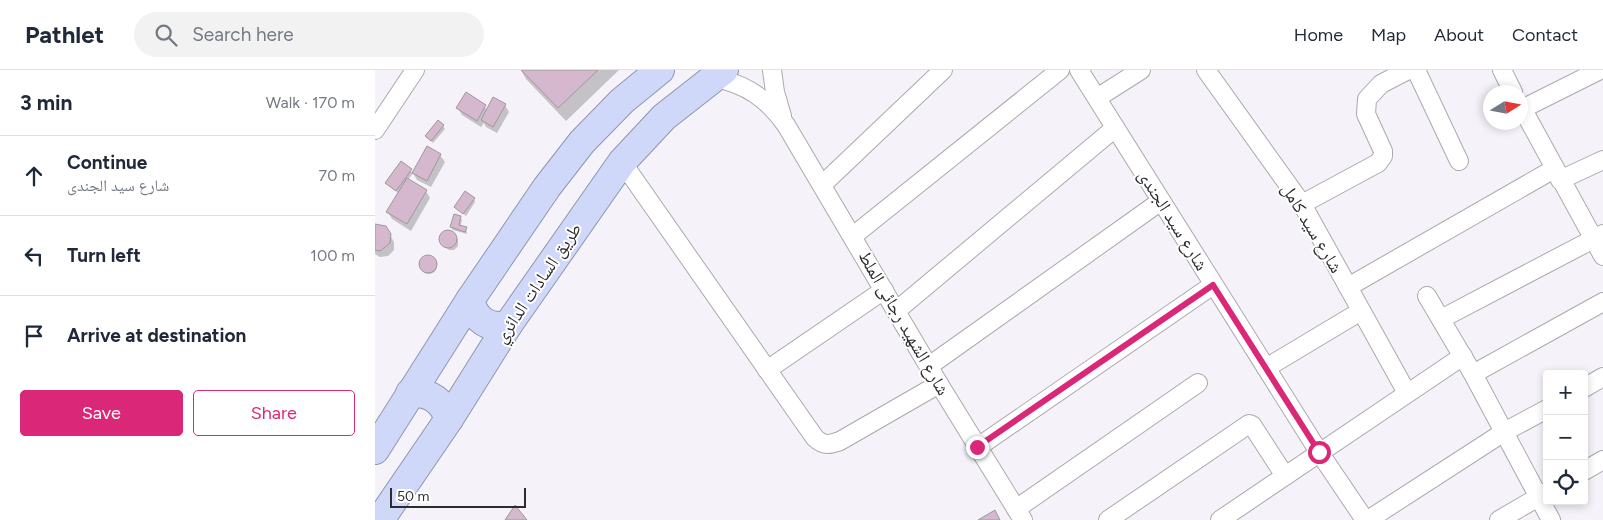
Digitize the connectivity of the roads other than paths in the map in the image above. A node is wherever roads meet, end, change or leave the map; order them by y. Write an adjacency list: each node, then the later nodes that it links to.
1 (415, 70): 20 (street)
2 (660, 70): 35 (highway)
3 (771, 70): 18 (street, شارع الشهيد رجائى الملط)
4 (943, 70): 25 (street)
5 (1060, 70): 28 (street)
6 (1079, 70): 15 (street, شارع سيد الجندى)
7 (1141, 70): 15 (street)
8 (1205, 70): 27 (street, شارع سيد كامل)
9 (1408, 70): 27 (street)
10 (1416, 70): 22 (street)
11 (1502, 70): 14 (street)
12 (1600, 70): 16 (street)
13 (719, 74): 18 (street, شارع الشهيد رجائى الملط); 23 (highway, طريق السادات الدائري)
14 (1510, 85)
15 (1097, 98): 19 (street, شارع سيد الجندى)
16 (1528, 104)
17 (1528, 120): 24 (street)
18 (786, 125): 25 (street, شارع الشهيد رجائى الملط)
19 (1115, 128): 26 (street, شارع سيد الجندى); 37 (street)
20 (375, 130)
21 (1603, 160): 24 (street)
22 (1459, 161)
23 (621, 162): 40 (highway, طريق السادات الدائري); 44 (street)
24 (1557, 175): 29 (street); 32 (street)
25 (822, 185): 28 (street, شارع الشهيد رجائى الملط)
26 (1161, 201): 31 (street, شارع سيد الجندى); 42 (street)
27 (1302, 204): 32 (street, شارع سيد كامل)
28 (853, 236): 33 (street, شارع الشهيد رجائى الملط)
29 (1598, 237): 30 (street); 39 (street)
30 (1603, 256)
31 (1213, 285): 43 (street, شارع سيد الجندى); 55 (street)
32 (1348, 288): 38 (street, شارع سيد كامل)
33 (884, 290): 37 (street, شارع الشهيد رجائى الملط); 44 (street)
34 (1427, 296): 39 (street)
35 (470, 300): 40 (highway); 50 (highway)
36 (1603, 302): 45 (street)
37 (896, 311): 42 (street, شارع الشهيد رجائى الملط)
38 (1361, 311): 43 (street); 51 (street, شارع سيد كامل)
39 (1441, 319): 41 (street)
40 (508, 325): 53 (highway, طريق السادات الدائري)
41 (1463, 356): 45 (street); 51 (street)
42 (929, 366): 48 (street, شارع الشهيد رجائى الملط)
43 (1265, 368): 57 (street, شارع سيد الجندى)
44 (767, 370): 48 (street)
45 (1473, 374): 54 (street)
46 (1603, 377): 49 (street)
47 (1197, 383): 63 (street)
48 (939, 384): 55 (street, شارع الشهيد رجائى الملط)
49 (1588, 386)
50 (411, 393): 53 (highway); 56 (highway)
51 (1407, 393): 57 (street)
52 (1543, 411): 54 (street)
53 (449, 419): 64 (highway, طريق السادات الدائري)
54 (1504, 432): 61 (street); 68 (street)
55 (977, 447): 63 (street, شارع الشهيد رجائى الملط)
56 (375, 450)
57 (1319, 452): 60 (street); 67 (street, شارع سيد الجندى)
58 (1603, 460): 59 (street)
59 (1588, 469)
60 (1285, 476): 65 (street); 66 (street)
61 (1543, 494): 69 (street)
62 (1546, 505): 70 (street)
63 (1020, 514)
64 (380, 520)
65 (1108, 520)
66 (1220, 520)
67 (1365, 520)
68 (1368, 520)
69 (1499, 520)
70 (1551, 520)

